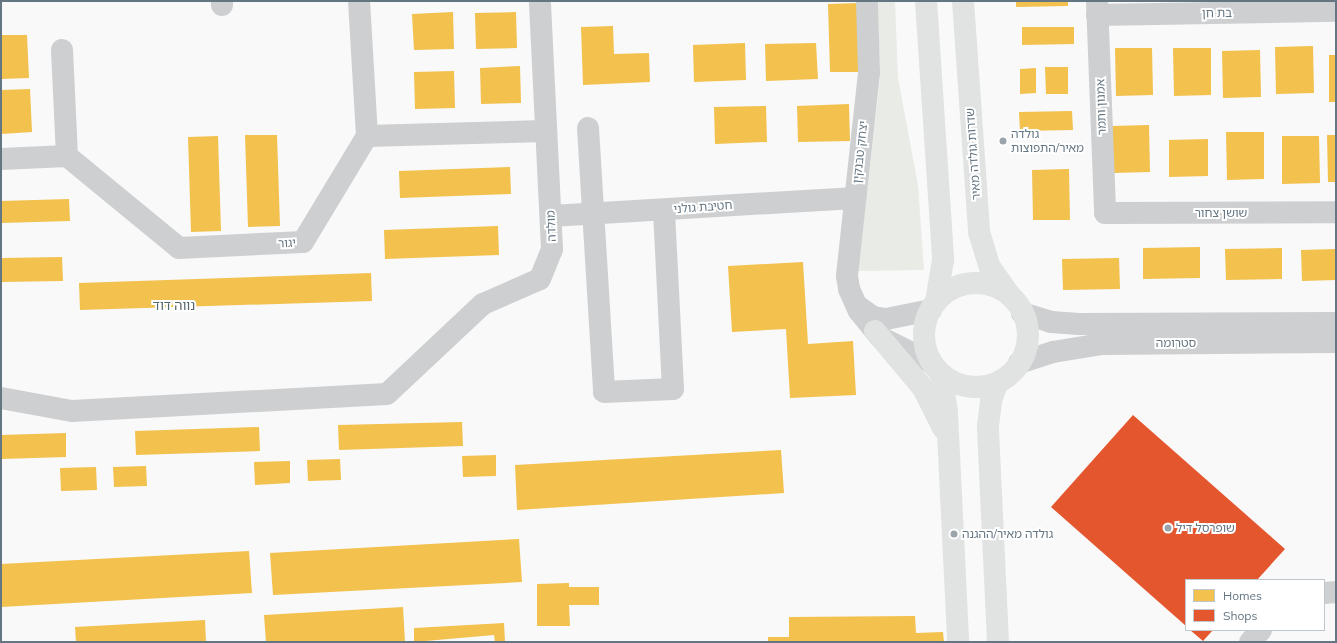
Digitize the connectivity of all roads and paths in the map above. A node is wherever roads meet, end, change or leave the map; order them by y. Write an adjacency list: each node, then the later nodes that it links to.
1 (358, 1): 11 (street)
2 (540, 1): 10 (street, מולדה)
3 (867, 1): 14 (street, יצחק טבנקין)
4 (926, 1): 21 (main road)
5 (963, 1): 22 (main road, שדרות גולדה מאיר)
6 (1097, 8): 7 (street, בת חן); 18 (street, אמנון ותמר)
7 (1336, 12)
8 (62, 50): 12 (street)
9 (588, 128): 16 (street)
10 (545, 131): 11 (street); 19 (street, מולדה)
11 (367, 136): 12 (street, יגור)
12 (67, 156): 13 (street)
13 (1, 159)
14 (855, 198): 15 (street, חטיבת גולני); 20 (street, יצחק טבנקין)
15 (664, 210): 16 (street, חטיבת גולני); 16 (street)
16 (595, 212): 19 (street, חטיבת גולני)
17 (1336, 212): 18 (street, שושן צחור)
18 (1105, 214)
19 (551, 216): 29 (street, מולדה)
20 (854, 302): 21 (street); 24 (street, יצחק טבנקין)
21 (933, 306): 22 (main road); 27 (main road)
22 (1017, 306): 23 (street, סטרומה); 26 (main road)
23 (1336, 323)
24 (875, 332): 27 (street, יצחק טבנקין); 30 (main road)
25 (1336, 342): 26 (street, סטרומה)
26 (1019, 363): 28 (main road)
27 (936, 368): 28 (main road); 30 (main road)
28 (998, 382): 35 (main road)
29 (1, 398)
30 (950, 452): 34 (main road)
31 (1336, 592): 32 (street)
32 (1325, 593)
33 (1260, 631): 36 (street)
34 (958, 642)
35 (998, 642)
36 (1250, 642)

